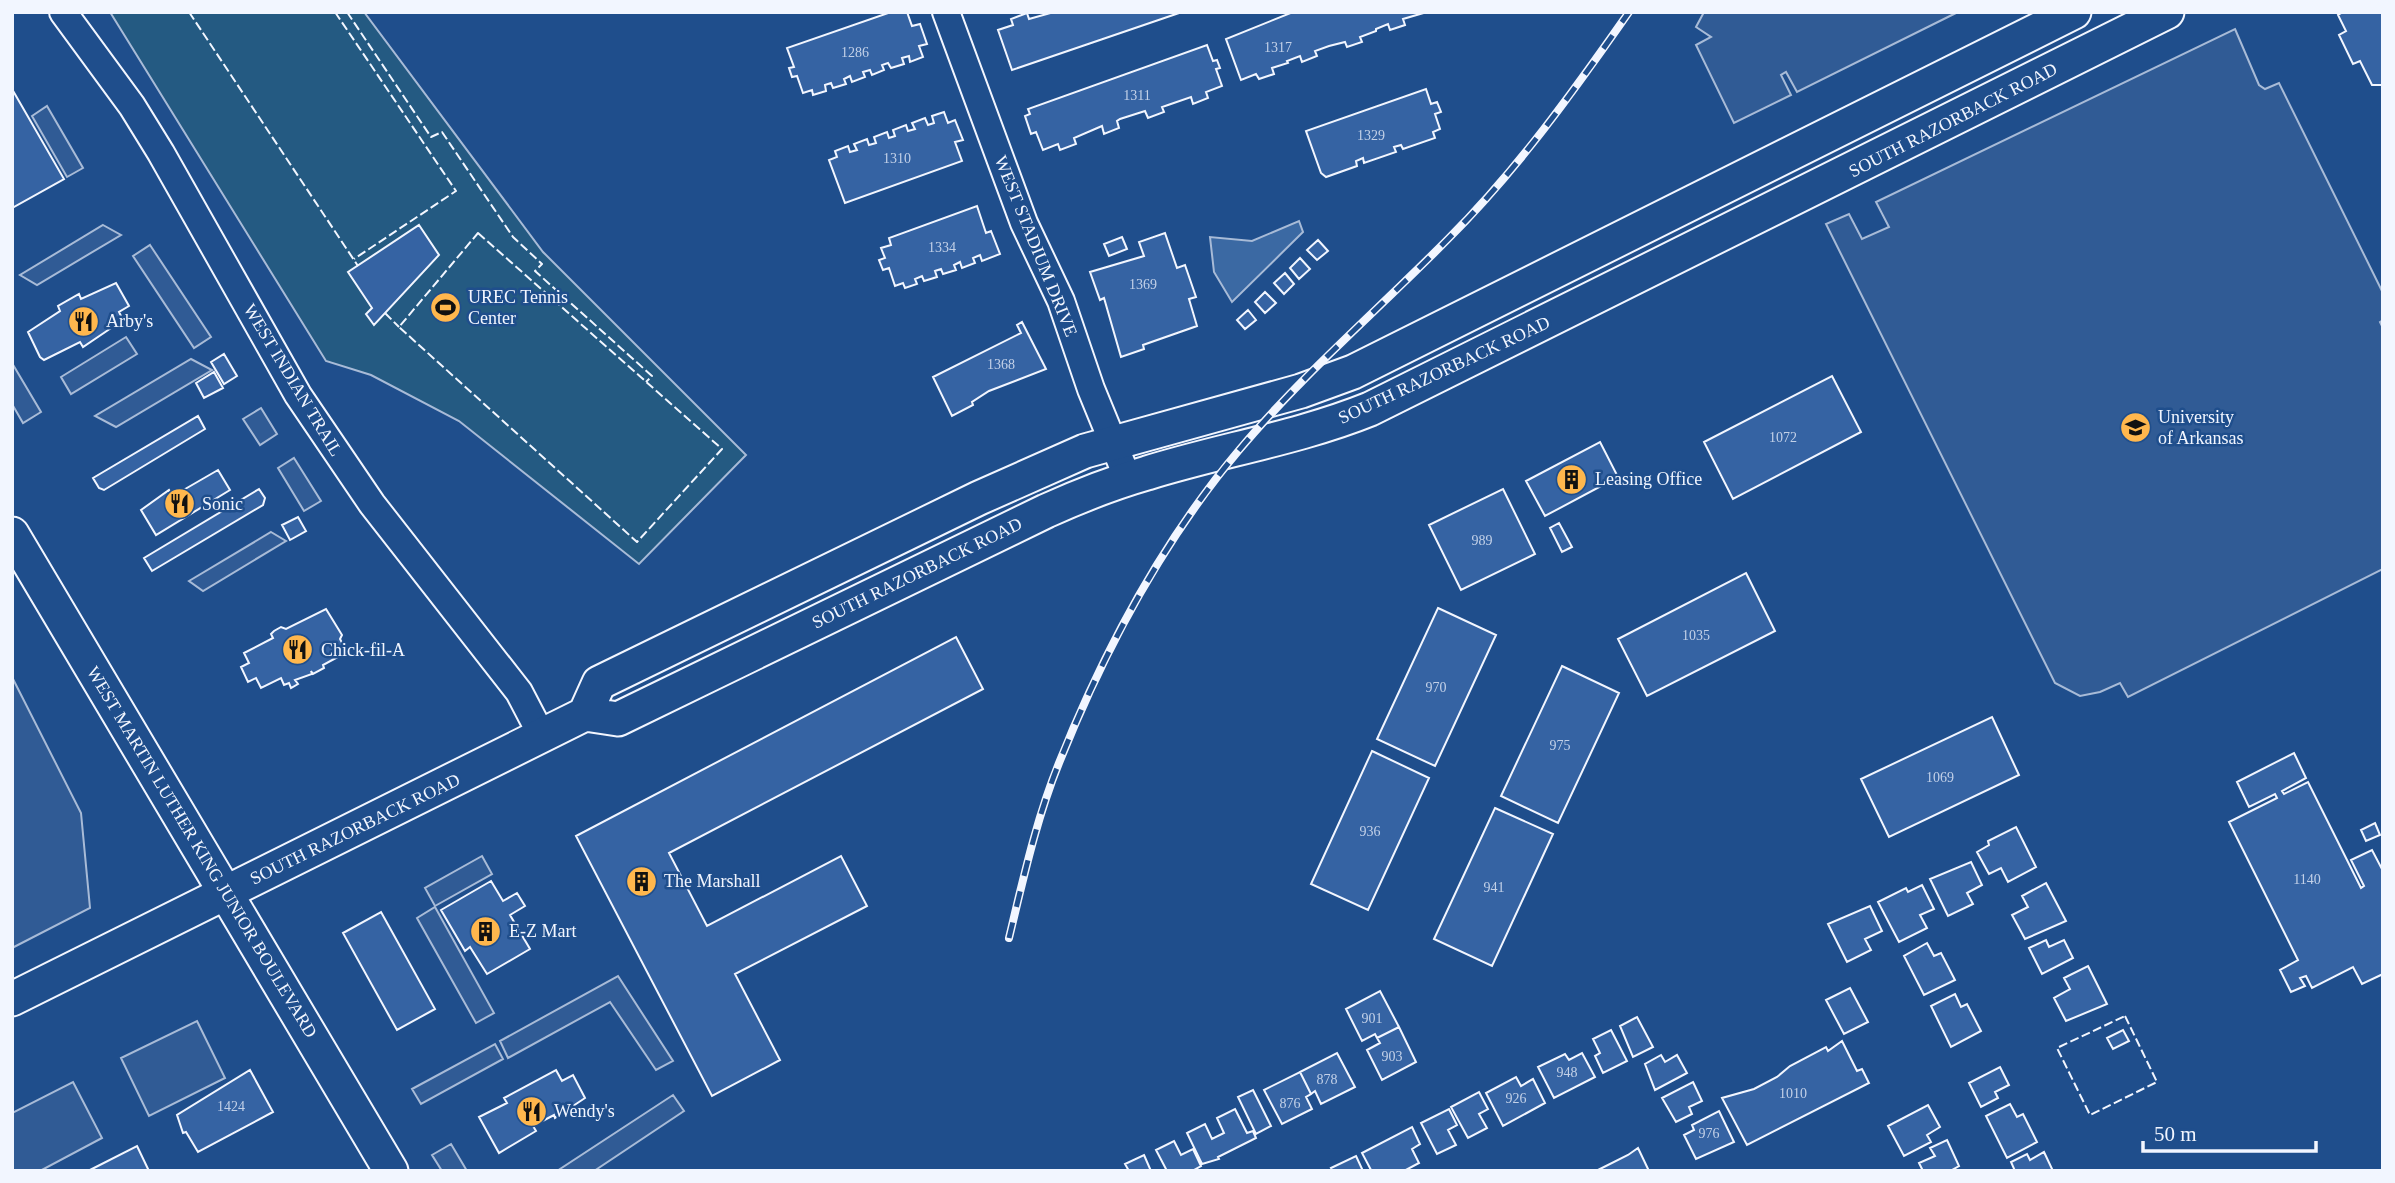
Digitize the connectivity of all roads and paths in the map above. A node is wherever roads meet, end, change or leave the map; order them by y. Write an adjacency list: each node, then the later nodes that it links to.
1 (63, 12): 9 (street, WEST INDIAN TRAIL)
2 (946, 12): 5 (street, WEST STADIUM DRIVE)
3 (2074, 12): 5 (main road)
4 (2167, 12): 6 (main road, SOUTH RAZORBACK ROAD)
5 (1113, 442): 6 (street, WEST STADIUM DRIVE); 8 (main road)
6 (1128, 479): 8 (main road, SOUTH RAZORBACK ROAD)
7 (12, 534): 10 (main road, WEST MARTIN LUTHER KING JUNIOR BOULEVARD)
8 (585, 714): 9 (main road, SOUTH RAZORBACK ROAD)
9 (542, 736): 10 (main road, SOUTH RAZORBACK ROAD)
10 (226, 893): 11 (main road, SOUTH RAZORBACK ROAD); 12 (main road, WEST MARTIN LUTHER KING JUNIOR BOULEVARD)
11 (12, 999)
12 (391, 1171)

